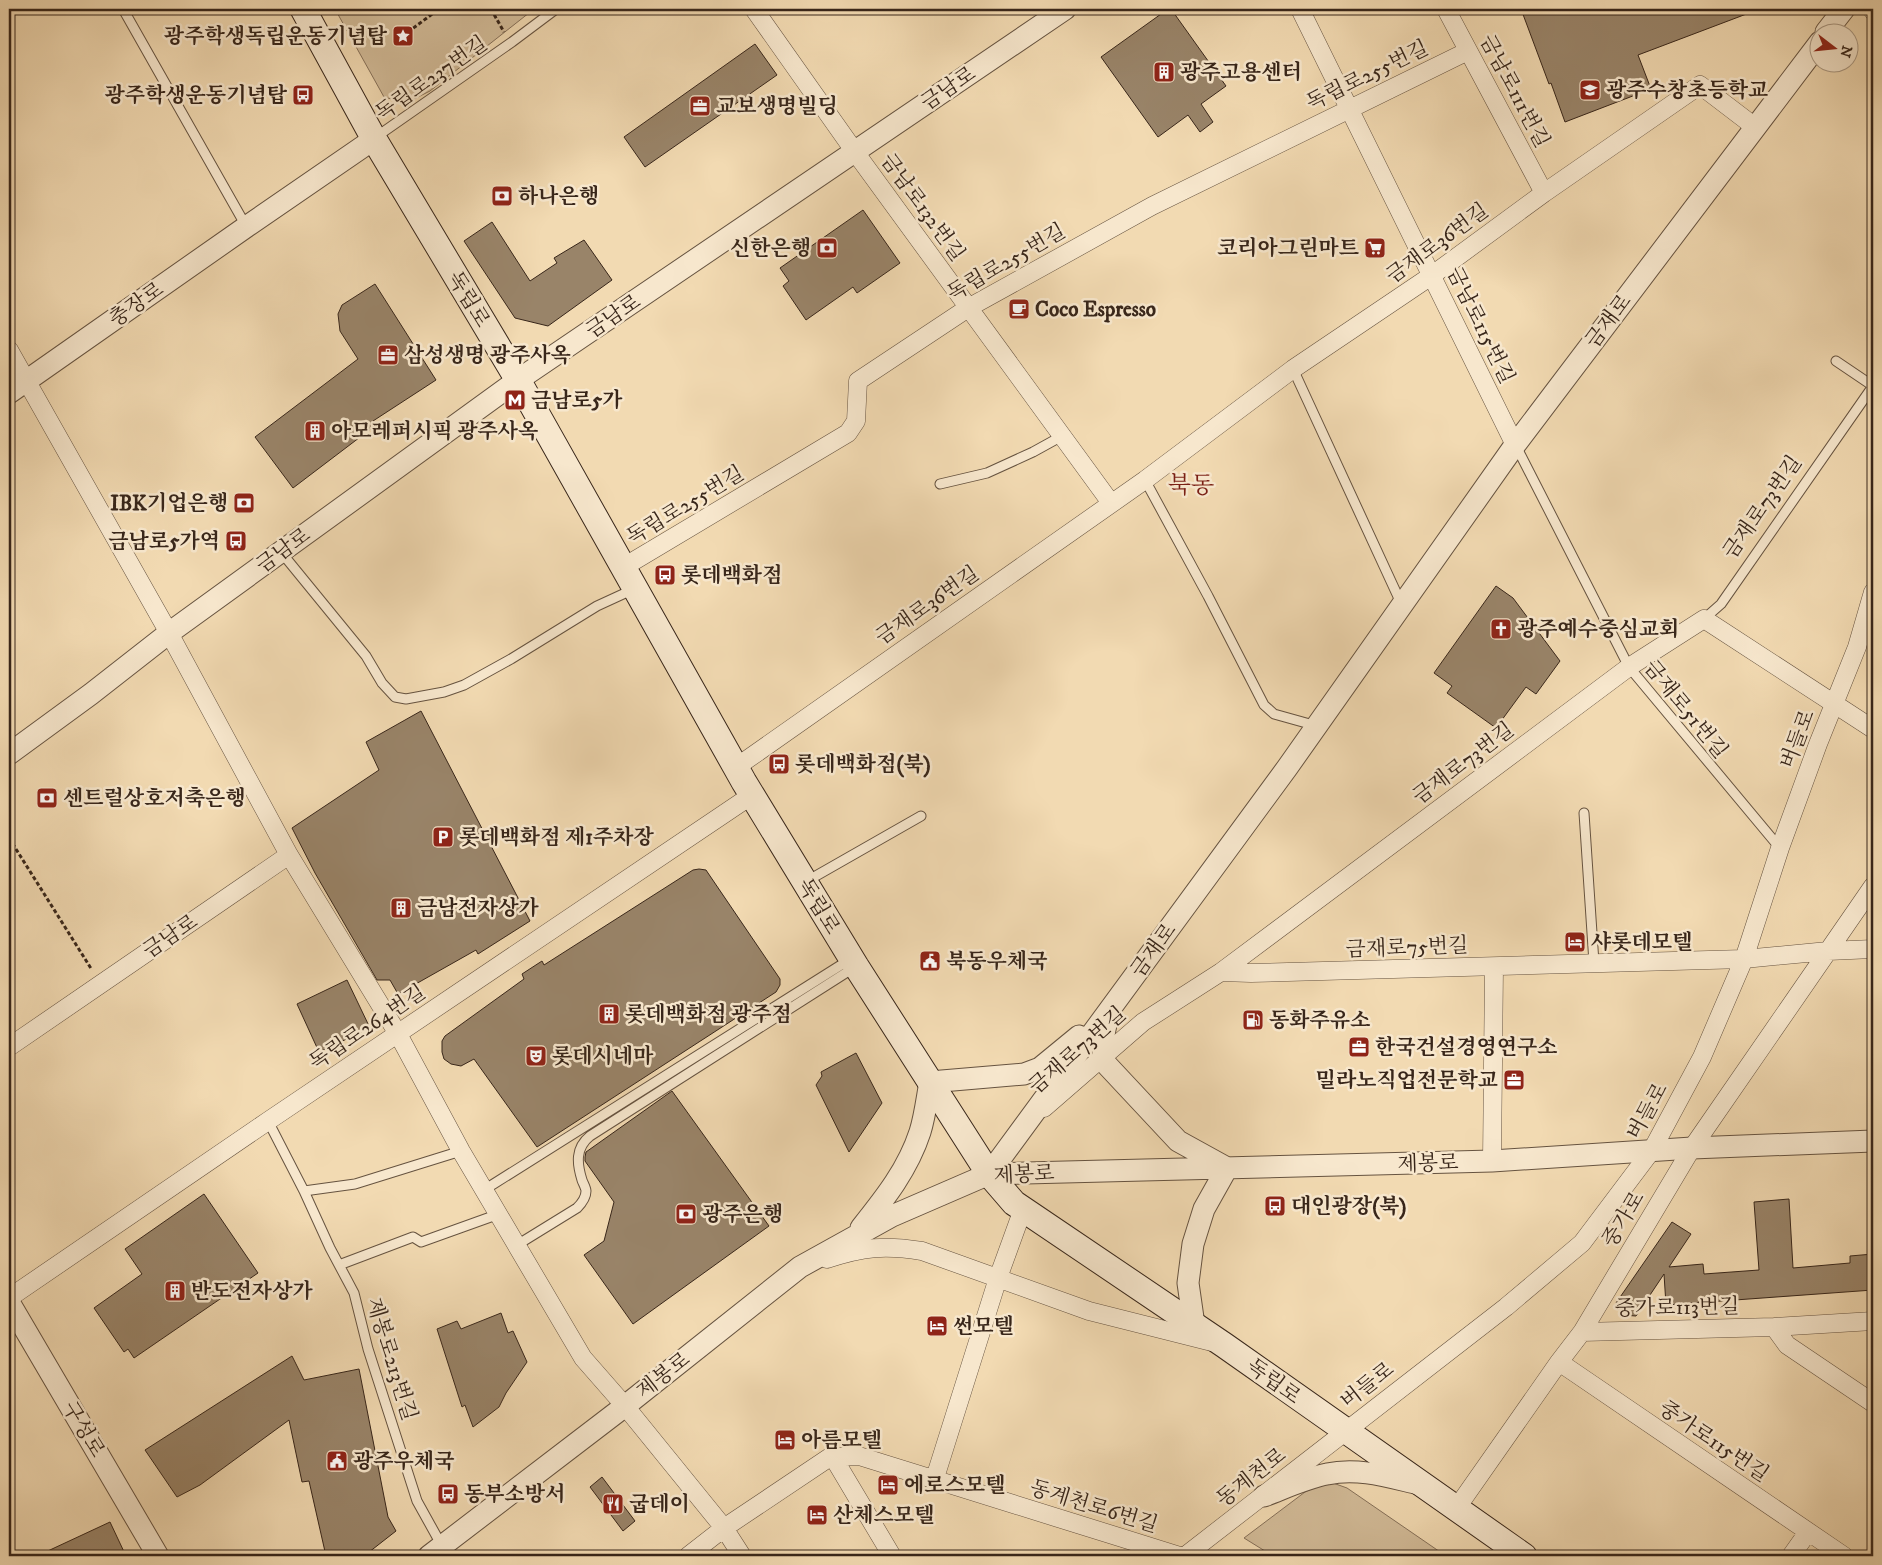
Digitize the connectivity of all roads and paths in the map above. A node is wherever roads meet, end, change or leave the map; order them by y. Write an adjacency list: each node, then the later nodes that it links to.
1 (122, 9): 21 (lane)
2 (303, 9): 18 (main road, 독립로)
3 (439, 9): 12 (path)
4 (491, 9): 13 (path)
5 (556, 9): 13 (lane, 독립로237번길)
6 (754, 9): 19 (street, 금남로132번길)
7 (1065, 9): 19 (street, 금남로)
8 (1300, 9): 16 (street, 금남로115번길)
9 (1446, 9): 14 (street, 금남로111번길)
10 (1844, 9): 11 (street)
11 (1834, 22)
12 (408, 32)
13 (512, 42): 18 (lane, 독립로237번길)
14 (1468, 51): 16 (street, 독립로255번길); 20 (street, 금남로111번길)
15 (1810, 55): 17 (street, 금재로)
16 (1349, 110): 22 (street, 금남로115번길); 23 (street, 독립로255번길)
17 (1755, 127): 20 (street, 금재로36번길); 32 (street, 금재로)
18 (374, 139): 21 (street, 충장로); 27 (main road, 독립로)
19 (855, 152): 23 (street, 금남로132번길); 27 (street, 금남로)
20 (1544, 194): 22 (street, 금재로36번길)
21 (246, 226): 28 (street, 충장로)
22 (1432, 276): 26 (street, 금재로36번길); 32 (street, 금남로115번길)
23 (968, 308): 31 (street, 금남로132번길); 37 (street, 독립로255번길)
24 (9, 350): 28 (street)
25 (1836, 361): 29 (lane)
26 (1293, 369): 33 (street, 금재로36번길); 39 (lane)
27 (518, 380): 36 (street, 금남로); 37 (main road, 독립로)
28 (26, 381): 30 (street, 충장로); 41 (street)
29 (1873, 386): 40 (lane, 금재로73번길)
30 (9, 393)
31 (1062, 436): 34 (lane); 35 (street, 금남로132번길)
32 (1515, 445): 39 (street, 금재로); 42 (lane, 금재로51번길)
33 (1145, 480): 35 (street, 금재로36번길); 44 (lane)
34 (940, 484)
35 (1111, 503): 47 (street, 금재로36번길)
36 (281, 552): 37 (lane); 41 (street, 금남로)
37 (628, 579): 47 (main road, 독립로)
38 (1873, 592): 43 (street, 버들로)
39 (1402, 605): 44 (street, 금재로)
40 (1704, 619): 42 (street, 금재로73번길); 43 (street, 버들로)
41 (169, 633): 46 (street, 금남로); 53 (street)
42 (1629, 667): 52 (lane, 금재로51번길); 62 (street, 금재로73번길)
43 (1834, 705): 45 (street, 버들로); 52 (street, 버들로)
44 (1317, 726): 64 (street, 금재로)
45 (1873, 729)
46 (9, 754)
47 (736, 768): 48 (main road, 독립로)
48 (752, 795): 54 (main road, 독립로); 65 (street, 독립로264번길)
49 (1584, 813): 60 (lane)
50 (921, 816): 54 (lane)
51 (9, 838): 63 (path)
52 (1780, 848): 58 (street, 버들로)
53 (289, 855): 63 (street, 금남로); 65 (street)
54 (805, 882): 59 (main road, 독립로)
55 (1873, 886): 57 (street, 중가로)
56 (1873, 950): 57 (street)
57 (1828, 951): 58 (street, 금재로75번길); 72 (street, 중가로)
58 (1744, 959): 60 (street, 금재로75번길); 73 (street, 버들로)
59 (854, 962): 68 (main road, 독립로); 78 (lane); 83 (lane)
60 (1594, 964): 61 (street, 금재로75번길)
61 (1494, 967): 62 (street, 금재로75번길); 75 (street)
62 (1221, 972): 67 (street, 금재로73번길)
63 (100, 983): 66 (street, 금남로)
64 (1110, 1010): 67 (street); 68 (street); 70 (street, 금재로)
65 (398, 1034): 69 (street, 독립로264번길); 74 (street, 제봉로)
66 (9, 1047)
67 (1103, 1057): 70 (street, 금재로73번길); 76 (street)
68 (930, 1082): 77 (main road, 독립로); 82 (street)
69 (268, 1121): 79 (lane, 제봉로213번길); 87 (street, 독립로264번길)
70 (1025, 1124): 77 (street, 금재로)
71 (1873, 1140): 72 (street, 제봉로)
72 (1692, 1148): 73 (street, 제봉로); 92 (street, 중가로)
73 (1652, 1150): 75 (street, 제봉로); 97 (street, 버들로)
74 (461, 1151): 78 (street, 제봉로); 79 (lane)
75 (1492, 1161): 76 (street, 제봉로)
76 (1227, 1168): 77 (street, 제봉로); 90 (street)
77 (989, 1174): 80 (main road, 독립로); 82 (street, 제봉로)
78 (484, 1190): 81 (street, 제봉로)
79 (304, 1191): 84 (lane, 제봉로213번길)
80 (1023, 1209): 86 (street); 90 (main road, 독립로)
81 (499, 1214): 83 (street, 제봉로); 84 (lane)
82 (854, 1237): 85 (street, 제봉로)
83 (517, 1245): 96 (street, 제봉로)
84 (339, 1265): 105 (lane, 제봉로213번길)
85 (800, 1267): 86 (street); 96 (street, 제봉로)
86 (998, 1278): 93 (street); 99 (street)
87 (9, 1298)
88 (9, 1302): 106 (street, 구성로)
89 (1873, 1321): 91 (street, 중가로113번길)
90 (1194, 1325): 93 (main road, 독립로)
91 (1774, 1327): 92 (street, 중가로113번길); 95 (street)
92 (1582, 1332): 94 (street, 중가로)
93 (1224, 1345): 97 (main road, 독립로)
94 (1559, 1362): 102 (street, 중가로); 104 (street, 중가로115번길)
95 (1873, 1403)
96 (625, 1406): 103 (street); 105 (street, 제봉로)
97 (1344, 1431): 100 (main road, 독립로); 101 (street, 동계천로)
98 (833, 1457): 99 (street, 동계천로6번길); 103 (street, 동계천로6번길); 109 (street)
99 (934, 1480): 110 (street, 동계천로6번길)
100 (1419, 1484): 101 (street); 102 (main road, 독립로)
101 (1264, 1496): 111 (street, 동계천로)
102 (1456, 1509): 112 (main road, 독립로)
103 (724, 1528): 107 (street, 동계천로6번길); 108 (street)
104 (1808, 1532): 113 (street); 114 (street, 중가로115번길)
105 (436, 1552)
106 (158, 1556)
107 (688, 1556)
108 (742, 1556)
109 (892, 1556)
110 (1180, 1556)
111 (1185, 1556)
112 (1524, 1556)
113 (1792, 1556)
114 (1844, 1556)

